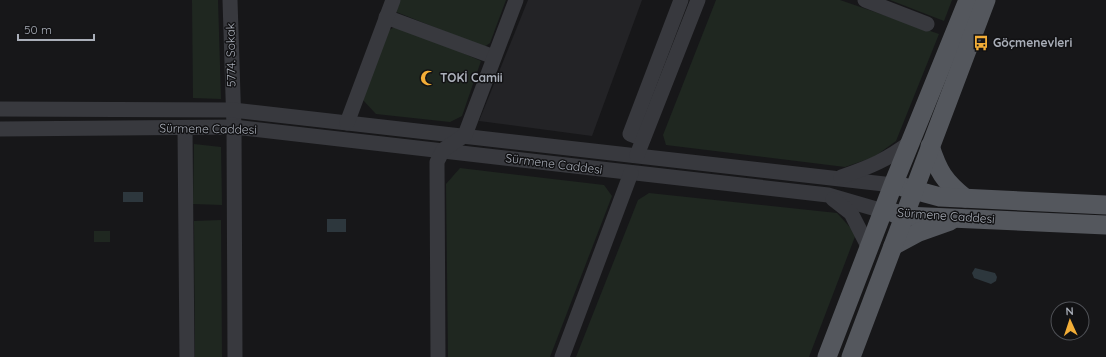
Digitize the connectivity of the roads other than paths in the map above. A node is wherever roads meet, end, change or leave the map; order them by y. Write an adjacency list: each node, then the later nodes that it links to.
1 (230, 0): 13 (street, 5774. Sokak)
2 (393, 0): 9 (street)
3 (516, 0): 11 (street)
4 (681, 0): 19 (street)
5 (698, 0): 19 (street)
6 (865, 0): 10 (street)
7 (968, 0): 20 (main road)
8 (986, 0): 21 (main road)
9 (386, 17): 11 (street); 14 (street)
10 (927, 24)
11 (494, 57): 18 (street)
12 (0, 110): 13 (street, Sürmene Caddesi)
13 (232, 110): 14 (street, Sürmene Caddesi); 15 (street, 5774. Sokak)
14 (347, 123): 18 (street, Sürmene Caddesi)
15 (234, 127): 16 (street, Sürmene Caddesi); 22 (street, Sürmene Caddesi); 38 (street, 5774. Sokak)
16 (185, 128): 17 (street, Sürmene Caddesi); 37 (street)
17 (0, 129)
18 (465, 135): 22 (street); 23 (street, Sürmene Caddesi)
19 (643, 139): 23 (street)
20 (912, 140): 25 (street); 26 (main road)
21 (930, 146): 27 (main road); 29 (main road)
22 (443, 150): 24 (street, Sürmene Caddesi); 39 (street)
23 (637, 156): 25 (street, Sürmene Caddesi)
24 (630, 172): 28 (street, Sürmene Caddesi); 40 (street)
25 (836, 179): 26 (street, Sürmene Caddesi)
26 (893, 184): 27 (main road, Sürmene Caddesi); 31 (main road)
27 (914, 189): 29 (main road, Sürmene Caddesi); 32 (main road)
28 (828, 195): 31 (street, Sürmene Caddesi); 36 (street)
29 (964, 198): 30 (main road, Sürmene Caddesi)
30 (1106, 205)
31 (883, 211): 32 (main road, Sürmene Caddesi); 36 (main road)
32 (905, 216): 33 (main road, Sürmene Caddesi); 35 (main road)
33 (959, 217): 34 (main road, Sürmene Caddesi); 35 (main road)
34 (1106, 225)
35 (893, 246): 42 (main road)
36 (869, 248): 41 (main road)
37 (187, 357)
38 (235, 357)
39 (438, 357)
40 (562, 357)
41 (828, 357)
42 (851, 357)

